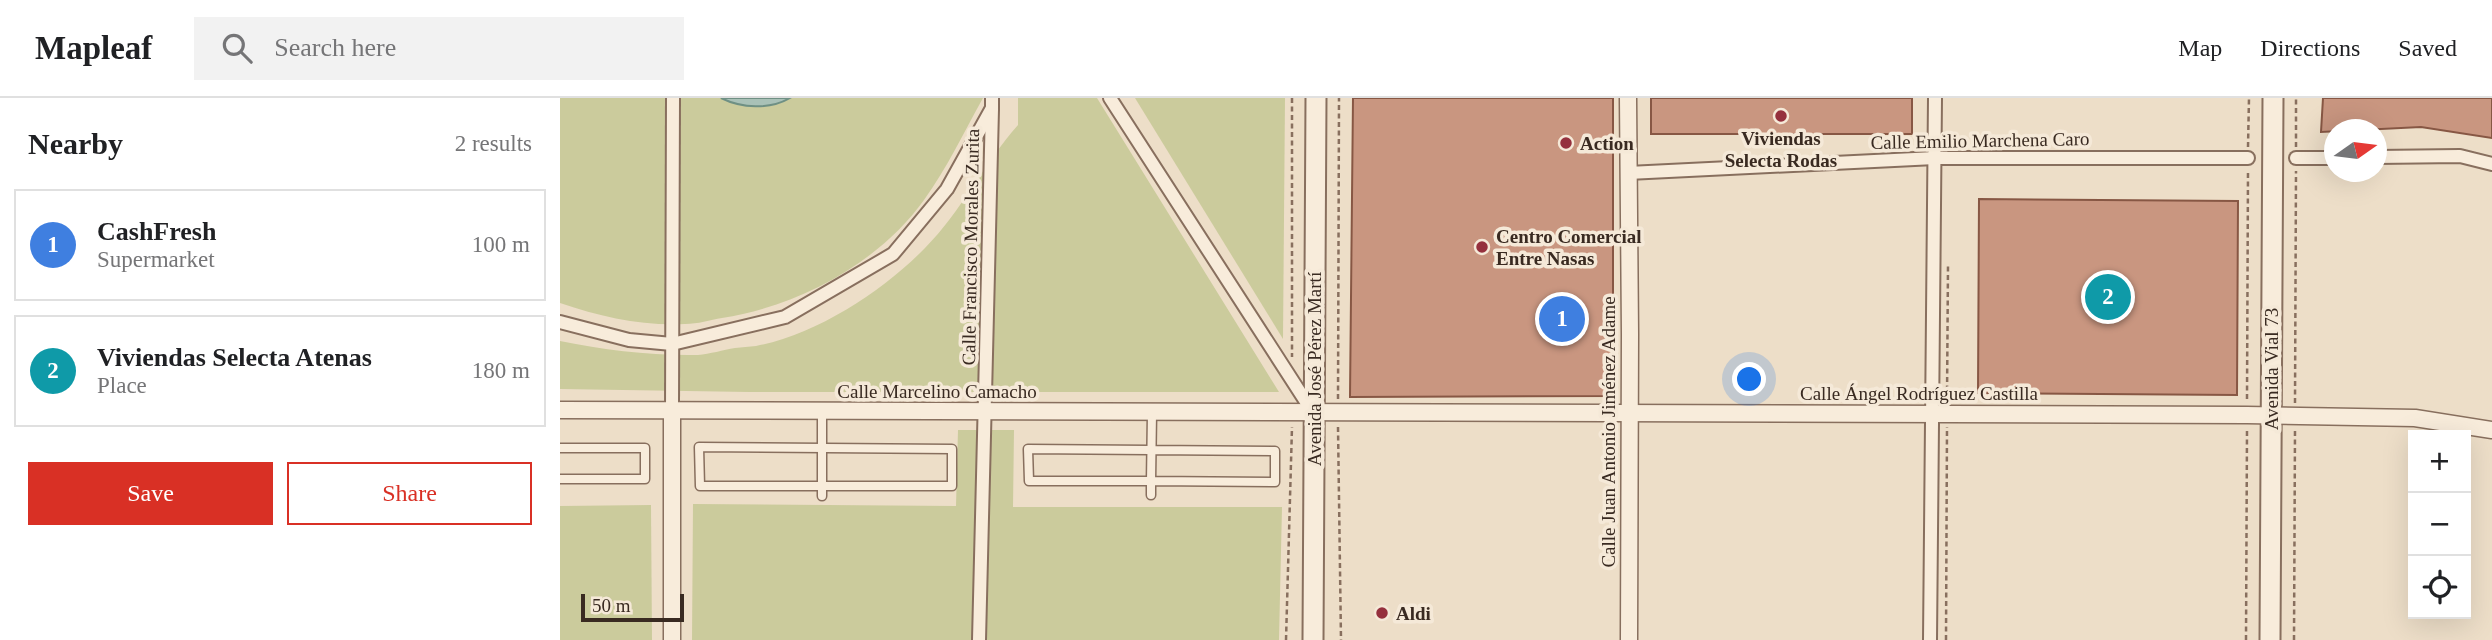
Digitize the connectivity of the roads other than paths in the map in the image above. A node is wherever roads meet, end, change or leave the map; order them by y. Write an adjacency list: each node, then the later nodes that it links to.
1 (673, 98): 16 (street)
2 (1110, 98): 23 (street)
3 (1315, 98): 23 (street, Avenida José Pérez Martí)
4 (1628, 98): 14 (street, Calle Juan Antonio Jiménez Adame)
5 (1935, 98): 9 (street)
6 (2273, 98): 25 (street, Avenida Vial 73)
7 (992, 103): 16 (street, Calle Francisco Morales Zurita); 20 (street, Calle Francisco Morales Zurita)
8 (2387, 157): 13 (street)
9 (1935, 158): 10 (street, Calle Emilio Marchena Caro); 14 (street, Calle Emilio Marchena Caro); 24 (street)
10 (2248, 158)
11 (2296, 158): 12 (street)
12 (2324, 158)
13 (2492, 164)
14 (1628, 173): 22 (street, Calle Juan Antonio Jiménez Adame)
15 (560, 322): 16 (street, Calle Francisco Morales Zurita)
16 (672, 344): 18 (street)
17 (560, 410): 18 (street, Calle Marcelino Camacho)
18 (672, 411): 19 (street, Calle Marcelino Camacho); 35 (street)
19 (822, 412): 20 (street, Calle Marcelino Camacho); 28 (lane)
20 (986, 412): 21 (street, Calle Marcelino Camacho); 36 (street, Calle Francisco Morales Zurita)
21 (1152, 413): 23 (street, Calle Marcelino Camacho); 29 (lane)
22 (1629, 413): 23 (street, Calle Ángel Rodríguez Castilla); 24 (street, Calle Ángel Rodríguez Castilla); 38 (street, Calle Juan Antonio Jiménez Adame)
23 (1314, 414): 37 (street, Avenida José Pérez Martí)
24 (1940, 415): 25 (street, Calle Ángel Rodríguez Castilla); 39 (street)
25 (2271, 416): 26 (street, Calle Ángel Rodríguez Castilla); 40 (street, Avenida Vial 73)
26 (2492, 430)
27 (560, 448): 30 (lane)
28 (822, 448): 32 (lane); 32 (lane); 32 (lane)
29 (1151, 450): 31 (lane); 31 (lane); 31 (lane)
30 (560, 479)
31 (1151, 481): 33 (lane)
32 (821, 485): 34 (lane)
33 (1151, 495)
34 (821, 496)
35 (672, 640)
36 (979, 640)
37 (1313, 640)
38 (1629, 640)
39 (1930, 640)
40 (2270, 640)

